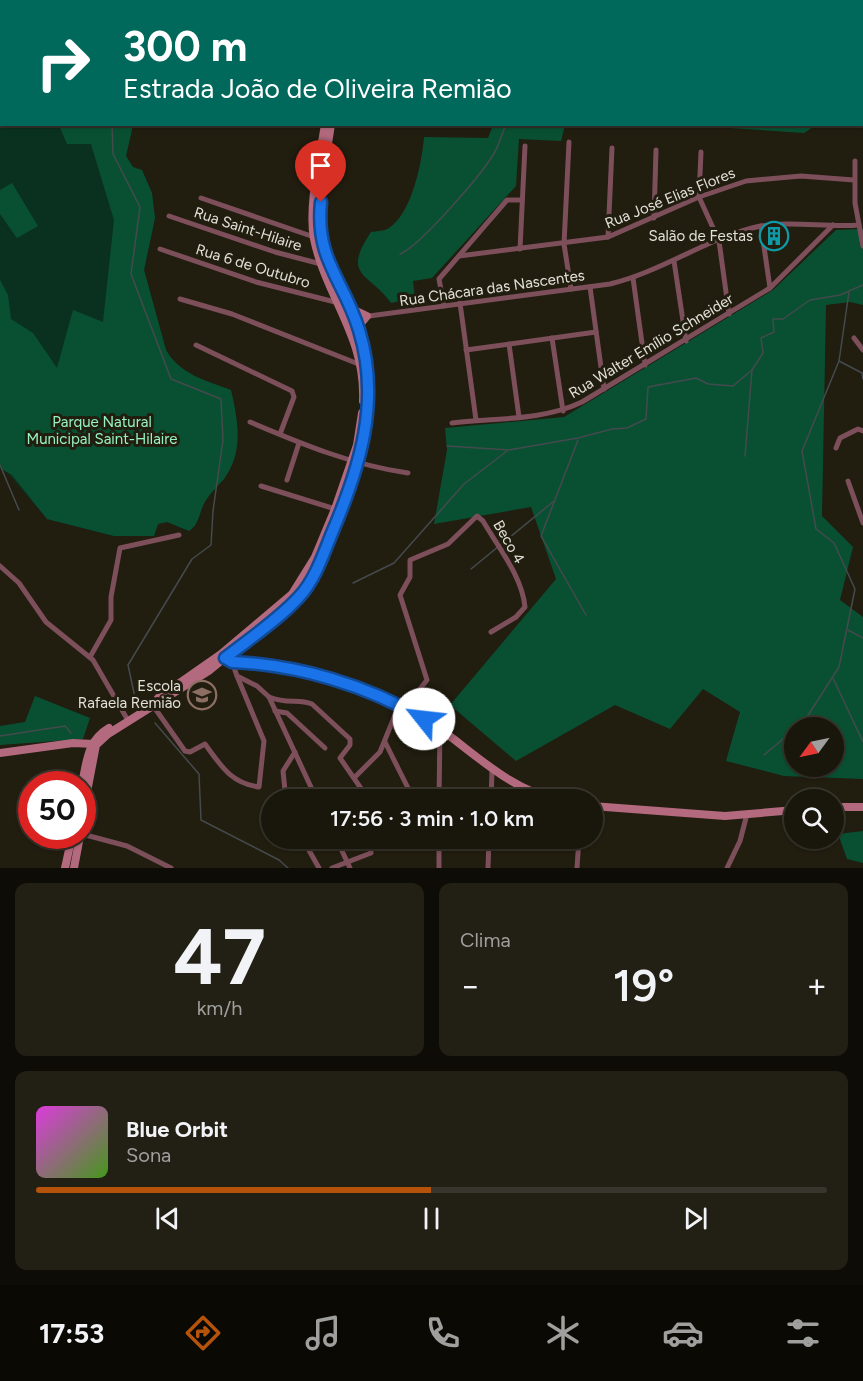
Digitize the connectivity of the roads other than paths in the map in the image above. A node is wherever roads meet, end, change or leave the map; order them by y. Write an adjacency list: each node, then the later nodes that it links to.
1 (325, 126): 13 (main road)
2 (331, 126): 13 (main road)
3 (569, 142): 22 (street)
4 (525, 147): 12 (street)
5 (612, 148): 20 (street)
6 (656, 150): 15 (street)
7 (701, 152): 10 (street)
8 (855, 160): 9 (street)
9 (854, 180): 10 (street, Rua José Elias Flores); 17 (street)
10 (699, 197): 15 (street, Rua José Elias Flores); 21 (street)
11 (201, 198): 19 (street)
12 (522, 200): 25 (street); 26 (street)
13 (318, 201): 19 (main road); 38 (main road)
14 (169, 216): 28 (street, Rua Saint-Hilaire)
15 (654, 218): 20 (street, Rua José Elias Flores)
16 (833, 225): 17 (street, Rua Chácara das Nascentes); 18 (street, Rua Chácara das Nascentes); 32 (street, Rua Walter Emílio Schneider)
17 (859, 225): 23 (street)
18 (761, 226): 21 (street, Rua Chácara das Nascentes); 32 (street)
19 (314, 237): 28 (main road)
20 (608, 237): 22 (street, Rua José Elias Flores)
21 (719, 241): 27 (street, Rua Chácara das Nascentes); 39 (street)
22 (564, 244): 25 (street, Rua José Elias Flores); 33 (street)
23 (863, 246)
24 (160, 249): 35 (street, Rua 6 de Outubro)
25 (519, 249): 26 (street, Rua José Elias Flores)
26 (459, 256): 37 (street)
27 (674, 261): 30 (street, Rua Chácara das Nascentes); 46 (street)
28 (321, 264): 29 (main road)
29 (327, 278): 35 (main road); 41 (main road)
30 (633, 279): 31 (street, Rua Chácara das Nascentes); 51 (street)
31 (590, 287): 33 (street, Rua Chácara das Nascentes); 43 (street)
32 (770, 288): 39 (street, Rua Walter Emílio Schneider)
33 (571, 289): 36 (street, Rua Chácara das Nascentes)
34 (180, 299): 52 (street)
35 (339, 303): 52 (main road)
36 (460, 303): 37 (street, Rua Chácara das Nascentes); 49 (street)
37 (444, 306): 40 (street, Rua Chácara das Nascentes)
38 (348, 307): 40 (main road); 41 (main road)
39 (729, 314): 46 (street, Rua Walter Emílio Schneider)
40 (367, 316): 41 (street, Rua Chácara das Nascentes); 42 (main road)
41 (354, 318): 42 (main road); 52 (main road)
42 (358, 327): 63 (main road)
43 (596, 332): 44 (street); 53 (street)
44 (552, 338): 47 (street); 54 (street)
45 (854, 338): 50 (street)
46 (686, 341): 51 (street, Rua Walter Emílio Schneider)
47 (509, 344): 49 (street); 55 (street)
48 (196, 345): 60 (street)
49 (466, 350): 56 (street)
50 (863, 350)
51 (645, 364): 53 (street, Rua Walter Emílio Schneider)
52 (361, 365): 63 (main road)
53 (604, 389): 54 (street, Rua Walter Emílio Schneider)
54 (563, 411): 55 (street, Rua Walter Emílio Schneider)
55 (519, 417): 56 (street, Rua Walter Emílio Schneider)
56 (476, 420): 58 (street, Rua Walter Emílio Schneider)
57 (250, 422): 60 (street)
58 (452, 423)
59 (863, 431): 62 (street)
60 (280, 434): 61 (street)
61 (298, 443): 63 (street); 65 (street)
62 (836, 448)
63 (355, 463): 64 (street); 68 (main road); 74 (main road)
64 (408, 473)
65 (287, 480)
66 (848, 481): 69 (street)
67 (261, 486): 68 (street)
68 (335, 509): 74 (main road)
69 (863, 524)
70 (179, 535): 73 (street)
71 (0, 566): 73 (street)
72 (491, 632): 77 (street, Beco 4)
73 (90, 657): 81 (street)
74 (226, 658): 75 (street); 77 (main road); 78 (main road); 79 (main road)
75 (237, 676): 76 (street); 78 (street)
76 (269, 697): 80 (street); 91 (street)
77 (399, 705): 82 (main road); 83 (street)
78 (154, 707): 79 (main road)
79 (144, 710): 81 (main road); 84 (main road)
80 (275, 711): 85 (street); 86 (street)
81 (126, 717): 84 (main road)
82 (440, 728): 90 (main road); 96 (street)
83 (385, 742): 91 (street); 92 (street)
84 (94, 744): 87 (main road); 88 (main road); 89 (main road)
85 (325, 748)
86 (295, 752): 93 (street); 94 (street)
87 (0, 753)
88 (86, 771)
89 (90, 771)
90 (492, 771): 97 (street); 98 (main road)
91 (356, 777): 95 (street)
92 (408, 788)
93 (285, 789)
94 (312, 789)
95 (363, 789)
96 (439, 789)
97 (491, 789)
98 (527, 789)
99 (603, 807): 103 (main road)
100 (844, 807): 101 (main road)
101 (863, 807)
102 (784, 811): 103 (main road)
103 (747, 814): 123 (street)
104 (96, 839): 116 (street)
105 (70, 849): 114 (main road)
106 (78, 849): 115 (main road)
107 (308, 849): 117 (street)
108 (342, 849): 113 (street)
109 (370, 849): 113 (street)
110 (439, 849): 120 (street)
111 (489, 849): 121 (street)
112 (578, 849): 122 (street)
113 (348, 861): 118 (street); 119 (street)
114 (66, 868)
115 (74, 868)
116 (171, 868)
117 (319, 868)
118 (332, 868)
119 (350, 868)
120 (439, 868)
121 (488, 868)
122 (577, 868)
123 (727, 868)

